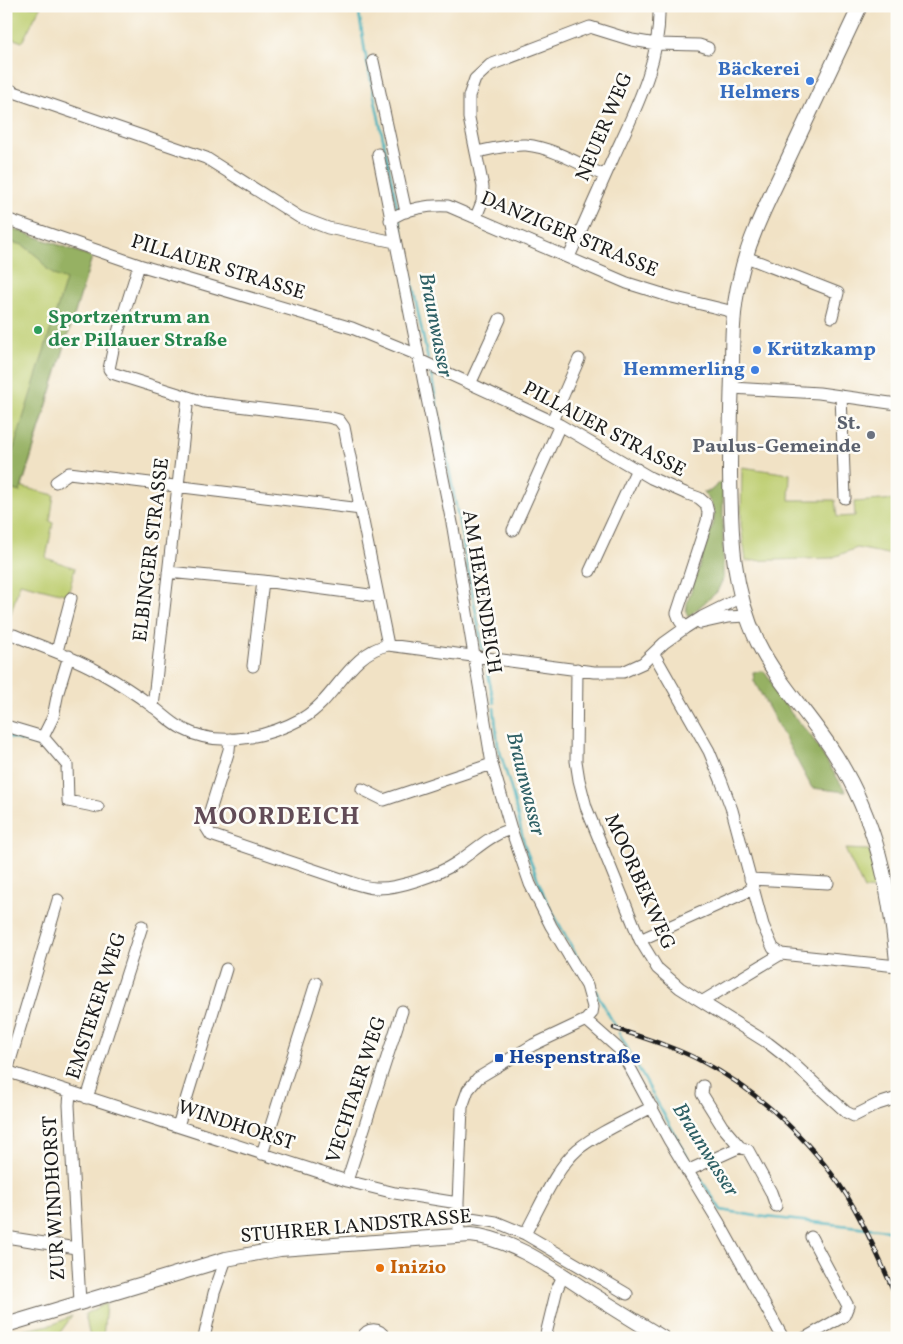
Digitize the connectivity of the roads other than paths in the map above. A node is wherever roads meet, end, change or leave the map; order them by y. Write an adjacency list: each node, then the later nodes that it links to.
1 (659, 6): 3 (street, NEUER WEG)
2 (860, 6): 16 (main road)
3 (656, 44): 4 (street); 7 (street); 9 (street, NEUER WEG)
4 (708, 48)
5 (373, 61): 10 (street)
6 (6, 87): 14 (street)
7 (476, 152): 9 (street); 11 (street)
8 (378, 154): 12 (street, AM HEXENDEICH)
9 (605, 176): 15 (street, NEUER WEG)
10 (406, 212): 11 (street, DANZIGER STRASSE); 12 (street, DANZIGER STRASSE)
11 (476, 217): 15 (street, DANZIGER STRASSE)
12 (392, 218): 14 (street, AM HEXENDEICH)
13 (6, 219): 17 (street, PILLAUER STRASSE)
14 (394, 242): 22 (street, AM HEXENDEICH)
15 (569, 257): 18 (street, DANZIGER STRASSE)
16 (746, 257): 18 (main road); 19 (street)
17 (139, 265): 22 (street, PILLAUER STRASSE); 26 (street)
18 (734, 312): 24 (main road)
19 (832, 317)
20 (500, 319): 23 (street)
21 (580, 359): 28 (street)
22 (423, 361): 23 (street, PILLAUER STRASSE); 47 (street, AM HEXENDEICH)
23 (470, 382): 28 (street, PILLAUER STRASSE)
24 (732, 388): 25 (street); 39 (main road)
25 (841, 396): 27 (street); 32 (street)
26 (188, 397): 31 (street, ELBINGER STRASSE); 33 (street)
27 (897, 404)
28 (556, 423): 29 (street, PILLAUER STRASSE); 34 (street)
29 (637, 469): 35 (street); 42 (street, PILLAUER STRASSE)
30 (56, 482): 31 (street)
31 (178, 487): 33 (street); 36 (street, ELBINGER STRASSE)
32 (845, 498)
33 (361, 509): 38 (street)
34 (513, 530)
35 (590, 571)
36 (168, 572): 37 (street); 51 (street, ELBINGER STRASSE)
37 (264, 582): 38 (street); 49 (street)
38 (377, 596): 44 (street)
39 (742, 597): 41 (main road); 42 (street)
40 (71, 598): 45 (street)
41 (747, 616): 42 (street); 65 (main road)
42 (685, 628): 46 (street)
43 (14, 636): 45 (street)
44 (388, 645): 47 (street); 54 (street)
45 (57, 651): 48 (street)
46 (654, 654): 50 (street); 60 (street)
47 (473, 655): 50 (street); 55 (street, AM HEXENDEICH)
48 (69, 656): 51 (street); 53 (street)
49 (253, 666)
50 (576, 669): 63 (street, MOORBEKWEG)
51 (153, 707): 54 (street)
52 (6, 726): 53 (street)
53 (43, 737): 57 (street)
54 (230, 739): 58 (street)
55 (492, 764): 56 (street); 58 (street, AM HEXENDEICH)
56 (362, 789)
57 (98, 808)
58 (511, 829): 71 (street, AM HEXENDEICH)
59 (828, 883): 60 (street)
60 (751, 884): 63 (street); 64 (street)
61 (58, 900): 72 (street)
62 (142, 926): 75 (street, EMSTEKER WEG)
63 (640, 940): 69 (street, MOORBEKWEG)
64 (781, 954): 66 (street); 69 (street)
65 (897, 961)
66 (897, 966)
67 (226, 970): 78 (street)
68 (316, 983): 80 (street)
69 (702, 1001): 76 (street, MOORBEKWEG)
70 (402, 1011): 82 (street, VECHTAER WEG)
71 (587, 1020): 77 (street); 83 (street)
72 (6, 1071): 74 (street, WINDHORST)
73 (703, 1086): 79 (street)
74 (70, 1092): 75 (street, WINDHORST); 90 (street, ZUR WINDHORST)
75 (87, 1098): 78 (street, WINDHORST)
76 (897, 1098)
77 (652, 1107): 81 (street); 86 (street)
78 (178, 1126): 80 (street, WINDHORST)
79 (740, 1147): 81 (street); 84 (street)
80 (262, 1154): 82 (street, WINDHORST)
81 (687, 1171): 101 (street)
82 (347, 1181): 83 (street, WINDHORST)
83 (458, 1203): 85 (street)
84 (776, 1206)
85 (458, 1216): 86 (street); 87 (street)
86 (525, 1234): 93 (street)
87 (459, 1235): 91 (main road, STUHRER LANDSTRASSE); 92 (main road, STUHRER LANDSTRASSE)
88 (6, 1237): 90 (street)
89 (812, 1237): 102 (street)
90 (76, 1248): 94 (street, ZUR WINDHORST)
91 (226, 1259): 94 (main road, STUHRER LANDSTRASSE); 96 (street)
92 (563, 1276): 99 (street); 100 (main road, STUHRER LANDSTRASSE)
93 (627, 1294)
94 (80, 1302): 95 (main road, STUHRER LANDSTRASSE)
95 (6, 1325)
96 (204, 1338)
97 (362, 1338): 98 (street)
98 (385, 1338)
99 (545, 1338)
100 (663, 1338)
101 (783, 1338)
102 (805, 1338)

